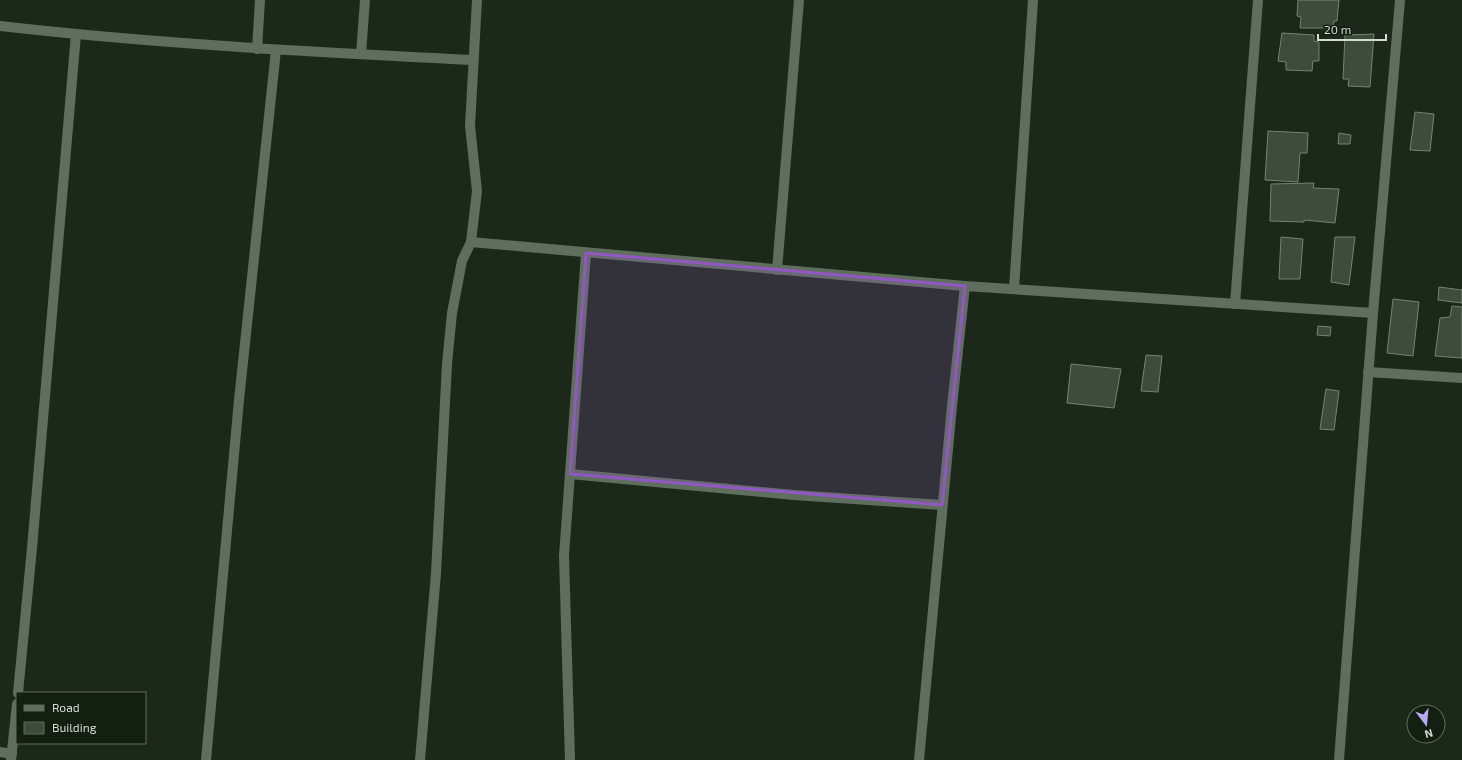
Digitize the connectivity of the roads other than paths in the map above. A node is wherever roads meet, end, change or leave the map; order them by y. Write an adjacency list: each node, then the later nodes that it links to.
1 (260, 0): 10 (street)
2 (365, 0): 12 (street)
3 (478, 0): 13 (street)
4 (799, 0): 16 (street)
5 (1033, 0): 18 (street)
6 (1258, 0): 19 (street)
7 (1400, 0): 20 (street)
8 (0, 26): 9 (street)
9 (76, 34): 10 (street); 25 (street)
10 (256, 48): 11 (street)
11 (276, 50): 12 (street); 29 (street)
12 (360, 54): 13 (street)
13 (473, 60): 14 (street)
14 (471, 242): 15 (street); 30 (street)
15 (586, 253): 16 (street); 23 (street)
16 (777, 270): 17 (street)
17 (965, 286): 18 (street); 24 (street)
18 (1014, 289): 19 (street)
19 (1234, 304): 20 (street)
20 (1373, 313): 21 (street)
21 (1368, 372): 22 (street); 33 (street)
22 (1462, 378)
23 (570, 474): 24 (street); 31 (street)
24 (942, 505): 32 (street)
25 (18, 692)
26 (16, 715): 28 (street)
27 (0, 752): 28 (street)
28 (12, 757)
29 (206, 760)
30 (420, 760)
31 (570, 760)
32 (919, 760)
33 (1339, 760)

